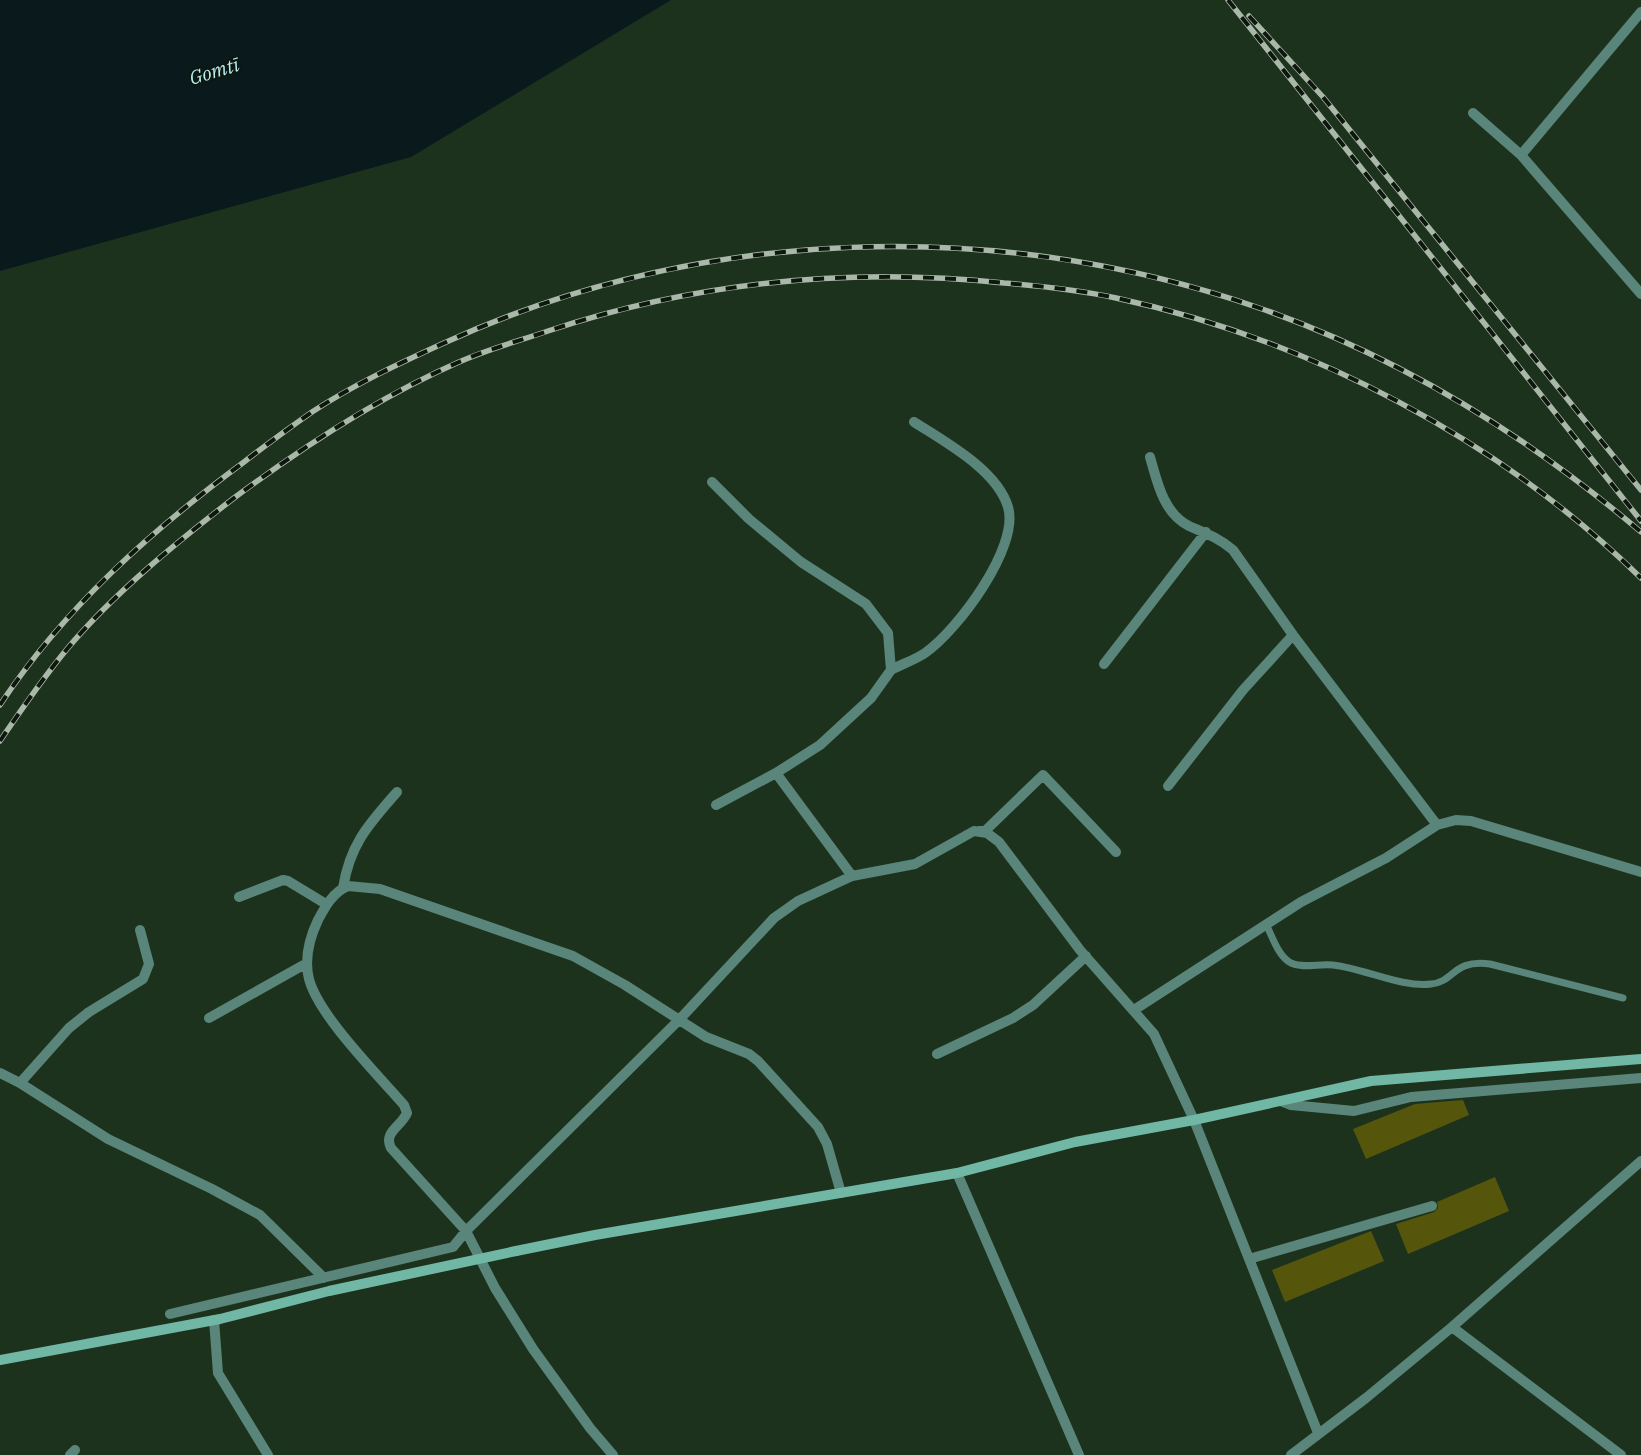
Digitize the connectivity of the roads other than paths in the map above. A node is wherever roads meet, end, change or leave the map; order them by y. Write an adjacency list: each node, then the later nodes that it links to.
1 (1641, 12): 3 (street)
2 (1473, 113): 3 (street)
3 (1521, 155): 4 (street)
4 (1641, 294)
5 (914, 422): 11 (street)
6 (1150, 457): 8 (street)
7 (712, 482): 11 (street)
8 (1206, 532): 9 (street); 10 (street)
9 (1293, 635): 13 (street); 16 (street)
10 (1104, 664)
11 (891, 670): 12 (street)
12 (776, 773): 15 (street); 20 (street)
13 (1168, 786)
14 (398, 792): 21 (street)
15 (716, 805)
16 (1436, 825): 19 (street); 24 (street)
17 (980, 831): 18 (street); 20 (street); 26 (street)
18 (1116, 852)
19 (1641, 872)
20 (852, 876): 31 (street)
21 (343, 888): 23 (street); 31 (street)
22 (240, 897): 23 (street)
23 (326, 904): 27 (street)
24 (1266, 924): 28 (lane); 29 (street)
25 (140, 930): 36 (street)
26 (1086, 956): 29 (street); 32 (street)
27 (306, 962): 30 (street); 43 (street)
28 (1623, 998)
29 (1134, 1010): 38 (street)
30 (209, 1018)
31 (680, 1019): 41 (street); 43 (street)
32 (937, 1054)
33 (1641, 1059): 37 (street)
34 (0, 1073): 36 (street)
35 (1641, 1078): 37 (street)
36 (20, 1083): 45 (street)
37 (1281, 1100): 38 (street)
38 (1194, 1120): 40 (street); 44 (street)
39 (1641, 1161): 48 (street)
40 (957, 1172): 41 (street); 53 (street)
41 (841, 1192): 47 (street, bridge)
42 (1432, 1206): 44 (street)
43 (466, 1231): 45 (street); 52 (street)
44 (1249, 1259): 50 (street)
45 (324, 1278): 46 (street)
46 (170, 1314)
47 (214, 1320): 49 (street, bridge); 51 (street)
48 (1452, 1327): 50 (street); 55 (street)
49 (0, 1360)
50 (1318, 1433): 54 (street)
51 (268, 1455)
52 (613, 1455)
53 (1079, 1455)
54 (1291, 1455)
55 (1621, 1455)

